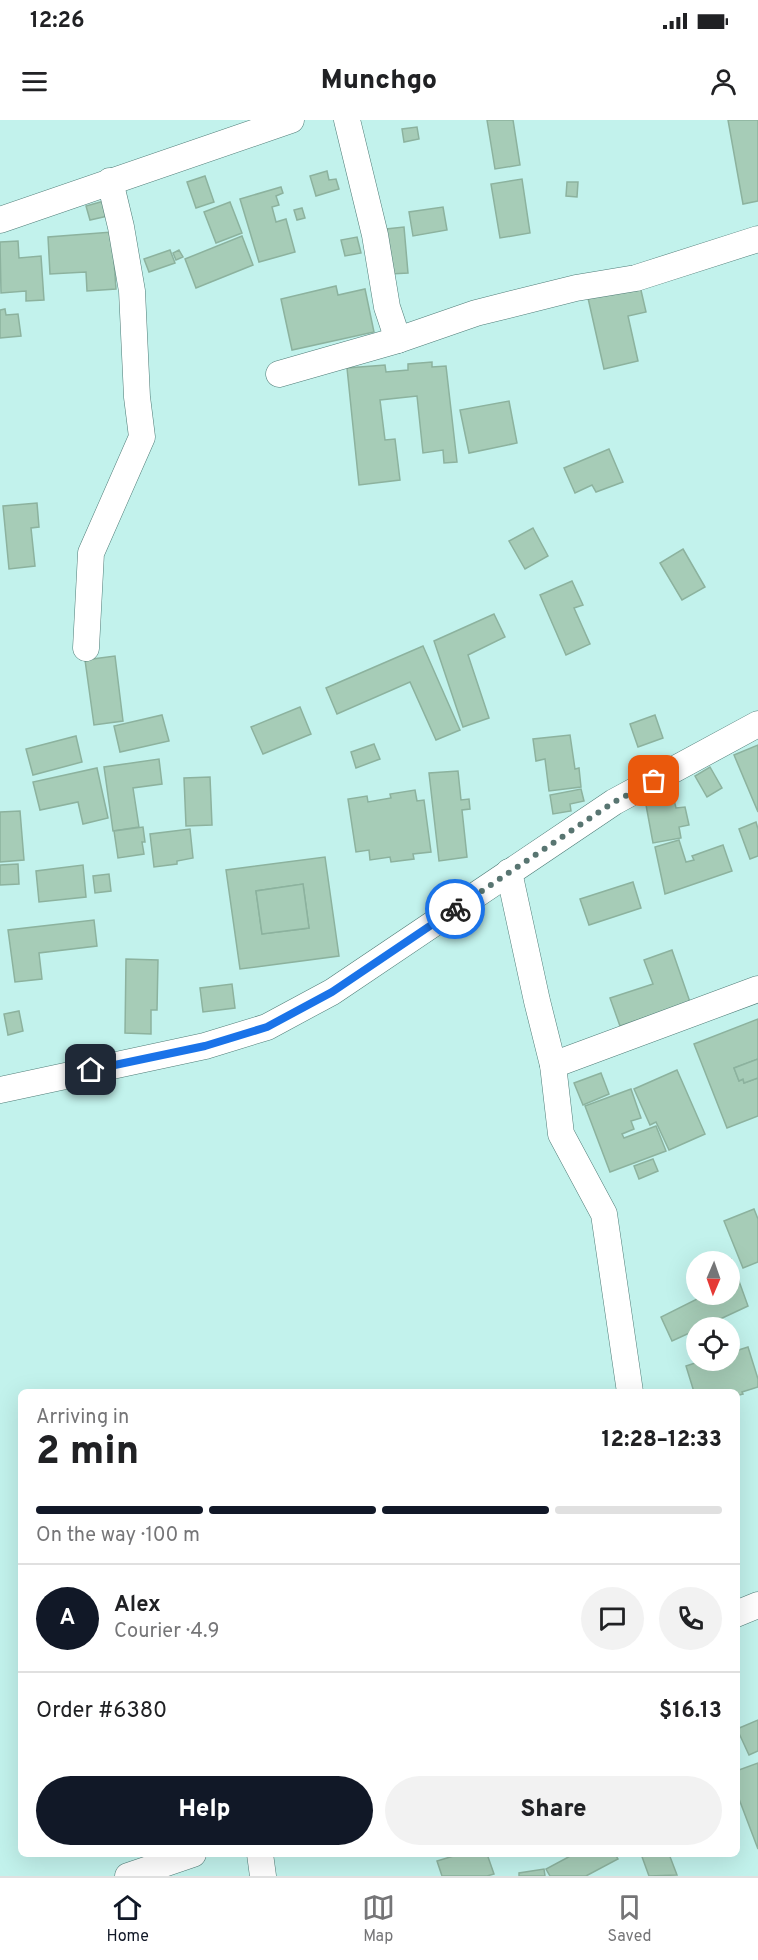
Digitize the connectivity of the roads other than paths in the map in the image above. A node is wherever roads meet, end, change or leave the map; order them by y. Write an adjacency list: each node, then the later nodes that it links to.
1 (291, 120): 3 (street)
2 (347, 120): 6 (street)
3 (110, 181): 4 (street); 8 (street)
4 (0, 220)
5 (758, 238): 6 (street)
6 (398, 340): 7 (street)
7 (279, 374)
8 (86, 648)
9 (758, 724): 10 (street)
10 (509, 872): 12 (street); 13 (street)
11 (758, 989): 12 (street)
12 (553, 1065): 14 (street)
13 (0, 1090)
14 (630, 1389)
15 (758, 1605): 16 (street)
16 (740, 1612)
17 (184, 1857): 19 (street)
18 (260, 1857): 20 (street)
19 (128, 1876)
20 (263, 1876)

